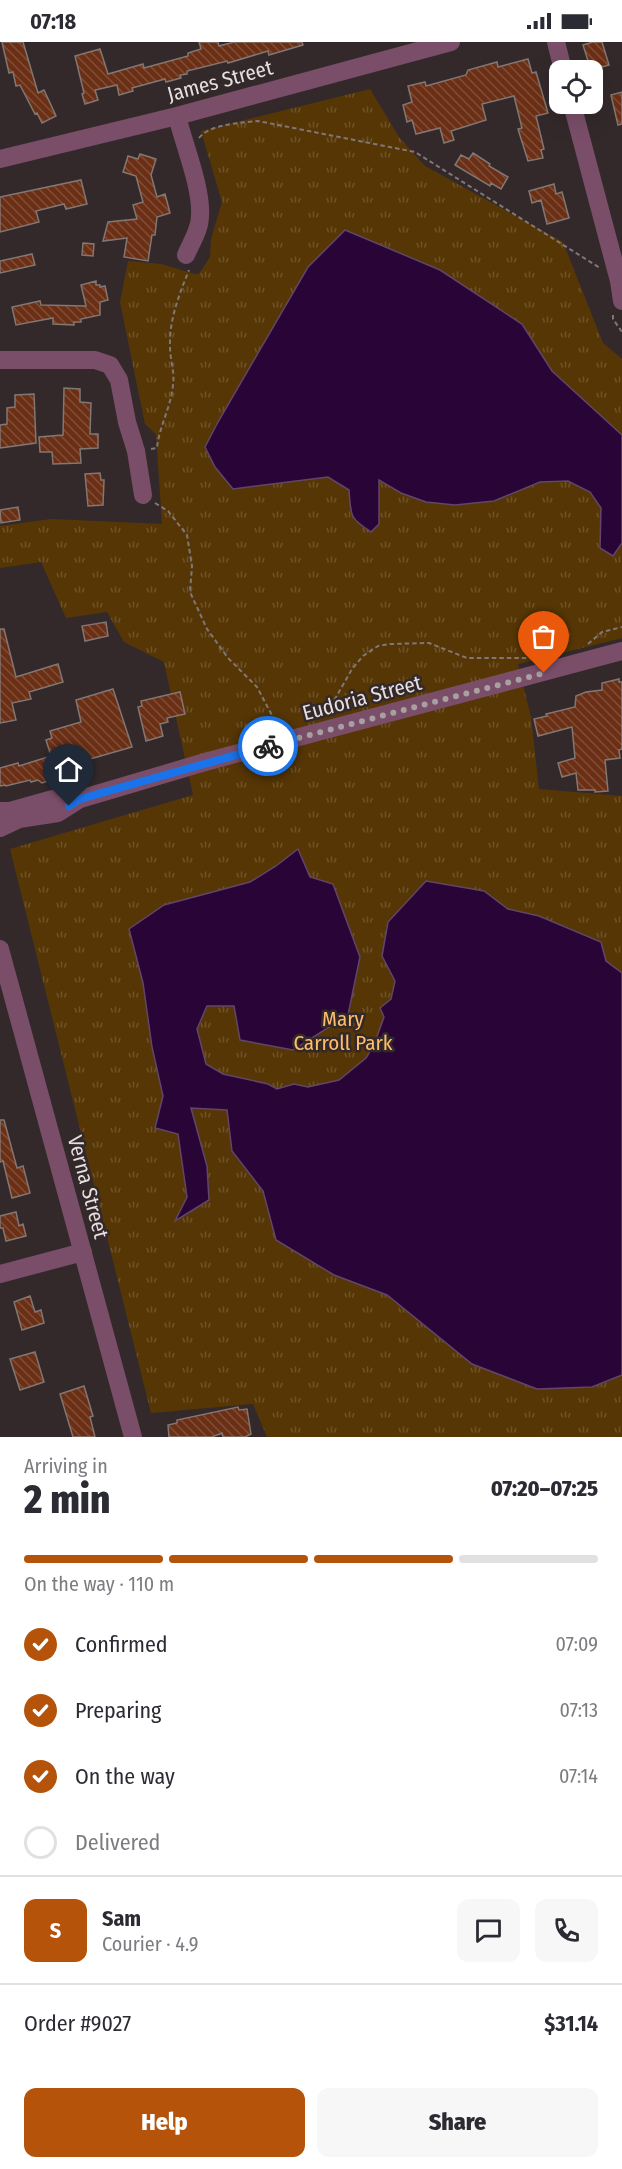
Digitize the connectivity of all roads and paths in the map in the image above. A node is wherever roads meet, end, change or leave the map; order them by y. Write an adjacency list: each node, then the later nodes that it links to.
1 (451, 42): 5 (street, James Street)
2 (556, 42): 3 (street)
3 (561, 60)
4 (575, 114): 10 (street)
5 (177, 116): 7 (street, James Street); 8 (street)
6 (198, 139): 9 (path)
7 (0, 159)
8 (186, 255): 12 (path)
9 (603, 271)
10 (622, 301)
11 (0, 360): 12 (street)
12 (136, 451): 13 (street)
13 (143, 495): 19 (path)
14 (622, 627): 15 (path)
15 (584, 647)
16 (622, 651): 20 (street, Eudoria Street)
17 (539, 658): 18 (path)
18 (325, 717)
19 (285, 731)
20 (80, 799): 21 (street, Eudoria Street); 22 (street, Eudoria Street)
21 (0, 811)
22 (0, 828)
23 (0, 949): 24 (street, Verna Street)
24 (83, 1252): 25 (street); 26 (street, Verna Street)
25 (0, 1274)
26 (132, 1437)

